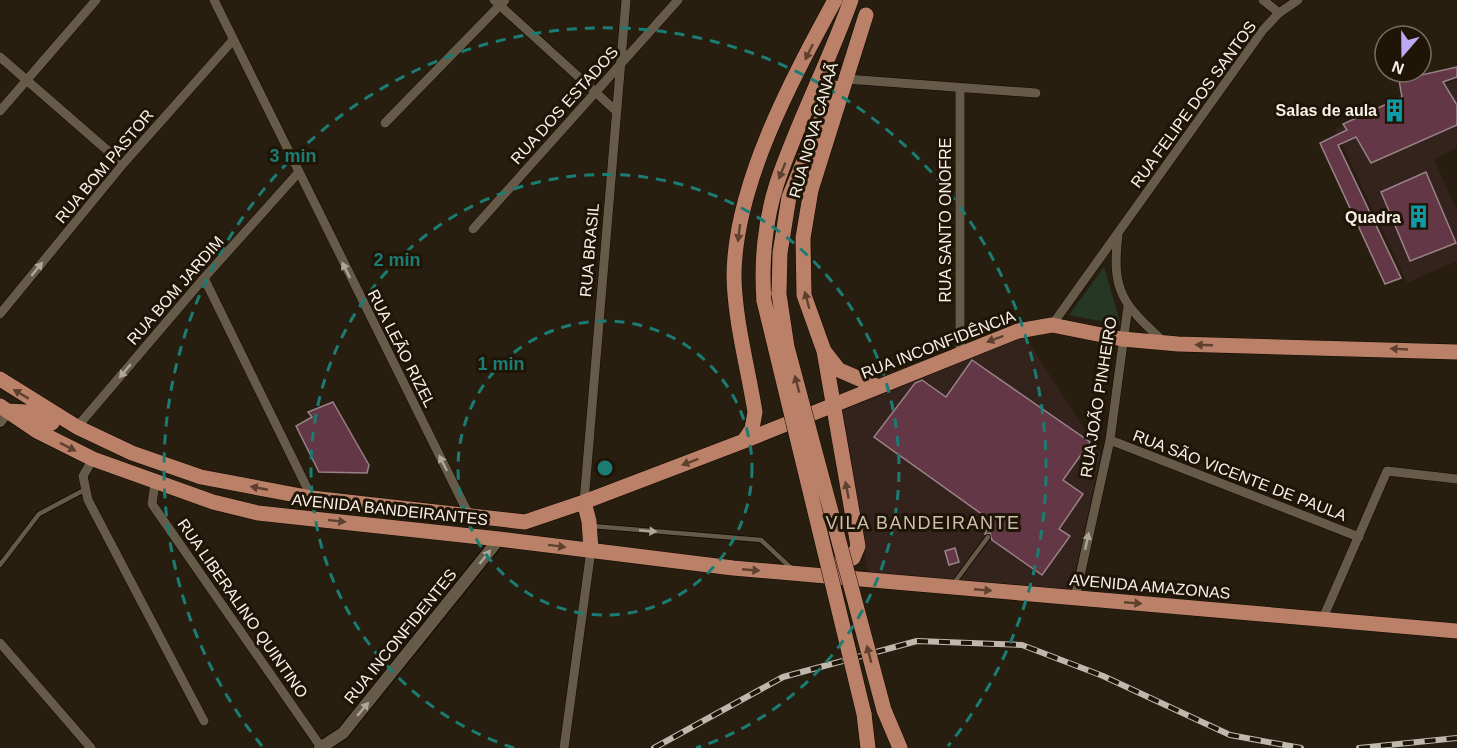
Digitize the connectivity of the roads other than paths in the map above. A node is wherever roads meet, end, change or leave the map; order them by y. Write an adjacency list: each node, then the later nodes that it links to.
1 (96, 0): 17 (street)
2 (214, 0): 13 (street, RUA LEÃO RIZEL)
3 (626, 0): 15 (street, RUA BRASIL)
4 (678, 0): 15 (street, RUA DOS ESTADOS)
5 (851, 0): 70 (main road, one-way to 70, bridge)
6 (872, 0): 12 (main road)
7 (1263, 0): 11 (street)
8 (1298, 0): 11 (street, RUA FELIPE DOS SANTOS)
9 (499, 2): 19 (street); 23 (street)
10 (829, 3): 43 (main road, one-way to 43)
11 (1279, 13): 27 (street, RUA FELIPE DOS SANTOS)
12 (866, 15): 16 (main road, RUA NOVA CANAÃ); 71 (main road, one-way to 12, bridge)
13 (233, 40): 24 (street, RUA BOM PASTOR); 25 (street, RUA LEÃO RIZEL)
14 (0, 57): 17 (street)
15 (620, 65): 19 (street, RUA DOS ESTADOS); 21 (street, RUA BRASIL)
16 (846, 79): 18 (street); 34 (main road, RUA NOVA CANAÃ, one-way to 16)
17 (27, 81): 22 (street); 24 (street)
18 (960, 88): 20 (street); 36 (street, RUA SANTO ONOFRE)
19 (597, 92): 21 (street); 26 (street, RUA DOS ESTADOS)
20 (1036, 93)
21 (615, 110): 50 (street, RUA BRASIL)
22 (0, 111)
23 (385, 123)
24 (123, 164): 30 (street, RUA BOM PASTOR, one-way to 24)
25 (298, 173): 28 (street, RUA BOM JARDIM); 51 (street, RUA LEÃO RIZEL, one-way to 25)
26 (473, 230)
27 (1119, 233): 29 (street, RUA FELIPE DOS SANTOS); 31 (street, RUA FELIPE DOS SANTOS)
28 (204, 278): 41 (street, RUA BOM JARDIM, one-way to 41); 49 (street)
29 (1128, 306): 32 (street, RUA JOÃO PINHEIRO); 33 (street, RUA FELIPE DOS SANTOS)
30 (0, 314)
31 (1052, 325): 32 (main road, RUA INCONFIDÊNCIA); 36 (main road, RUA INCONFIDÊNCIA, one-way to 36)
32 (1122, 339): 33 (main road, RUA INCONFIDÊNCIA); 42 (street, RUA JOÃO PINHEIRO)
33 (1165, 343): 35 (main road, RUA INCONFIDÊNCIA, one-way to 33)
34 (824, 351): 38 (main road); 39 (main road, RUA NOVA CANAÃ)
35 (1457, 352)
36 (960, 353): 38 (main road, RUA INCONFIDÊNCIA)
37 (0, 380): 41 (main road, AVENIDA BANDEIRANTES, one-way to 37)
38 (876, 386): 39 (main road, RUA INCONFIDÊNCIA)
39 (831, 404): 43 (main road, RUA INCONFIDÊNCIA); 59 (main road, RUA NOVA CANAÃ, one-way to 39)
40 (2, 412): 44 (main road); 45 (main road, AVENIDA BANDEIRANTES, one-way to 45)
41 (77, 427): 44 (main road, AVENIDA BANDEIRANTES)
42 (1110, 440): 55 (street, RUA SÃO VICENTE DE PAULA); 62 (street, RUA JOÃO PINHEIRO, one-way to 42)
43 (744, 441): 50 (main road, RUA INCONFIDÊNCIA, one-way to 50)
44 (132, 453): 49 (main road, AVENIDA BANDEIRANTES, one-way to 44)
45 (93, 459): 47 (main road, AVENIDA BANDEIRANTES); 48 (street)
46 (1457, 479): 55 (street)
47 (155, 483): 56 (main road, AVENIDA BANDEIRANTES, one-way to 56); 68 (street, RUA LIBERALINO QUINTINO)
48 (86, 489): 58 (lane); 66 (street)
49 (312, 498): 51 (main road, AVENIDA BANDEIRANTES)
50 (584, 502): 52 (main road, RUA INCONFIDÊNCIA); 53 (main road)
51 (469, 515): 52 (main road, AVENIDA BANDEIRANTES)
52 (525, 522)
53 (590, 526): 57 (main road); 59 (lane, one-way to 59)
54 (988, 537): 61 (lane)
55 (1359, 537): 63 (street)
56 (499, 538): 57 (main road, AVENIDA BANDEIRANTES, one-way to 57); 68 (street, RUA INCONFIDENTES, one-way to 56)
57 (591, 550): 59 (main road, AVENIDA BANDEIRANTES, one-way to 59); 69 (street)
58 (0, 565)
59 (801, 574): 60 (main road, AVENIDA BANDEIRANTES)
60 (840, 578): 61 (main road, AVENIDA AMAZONAS)
61 (951, 588): 62 (main road, AVENIDA AMAZONAS, one-way to 62)
62 (1075, 598): 63 (main road, AVENIDA AMAZONAS, one-way to 63)
63 (1323, 618): 64 (main road, AVENIDA AMAZONAS)
64 (1457, 631)
65 (0, 644): 67 (street)
66 (204, 721)
67 (91, 748)
68 (320, 748)
69 (564, 748)
70 (868, 748)
71 (900, 748)

